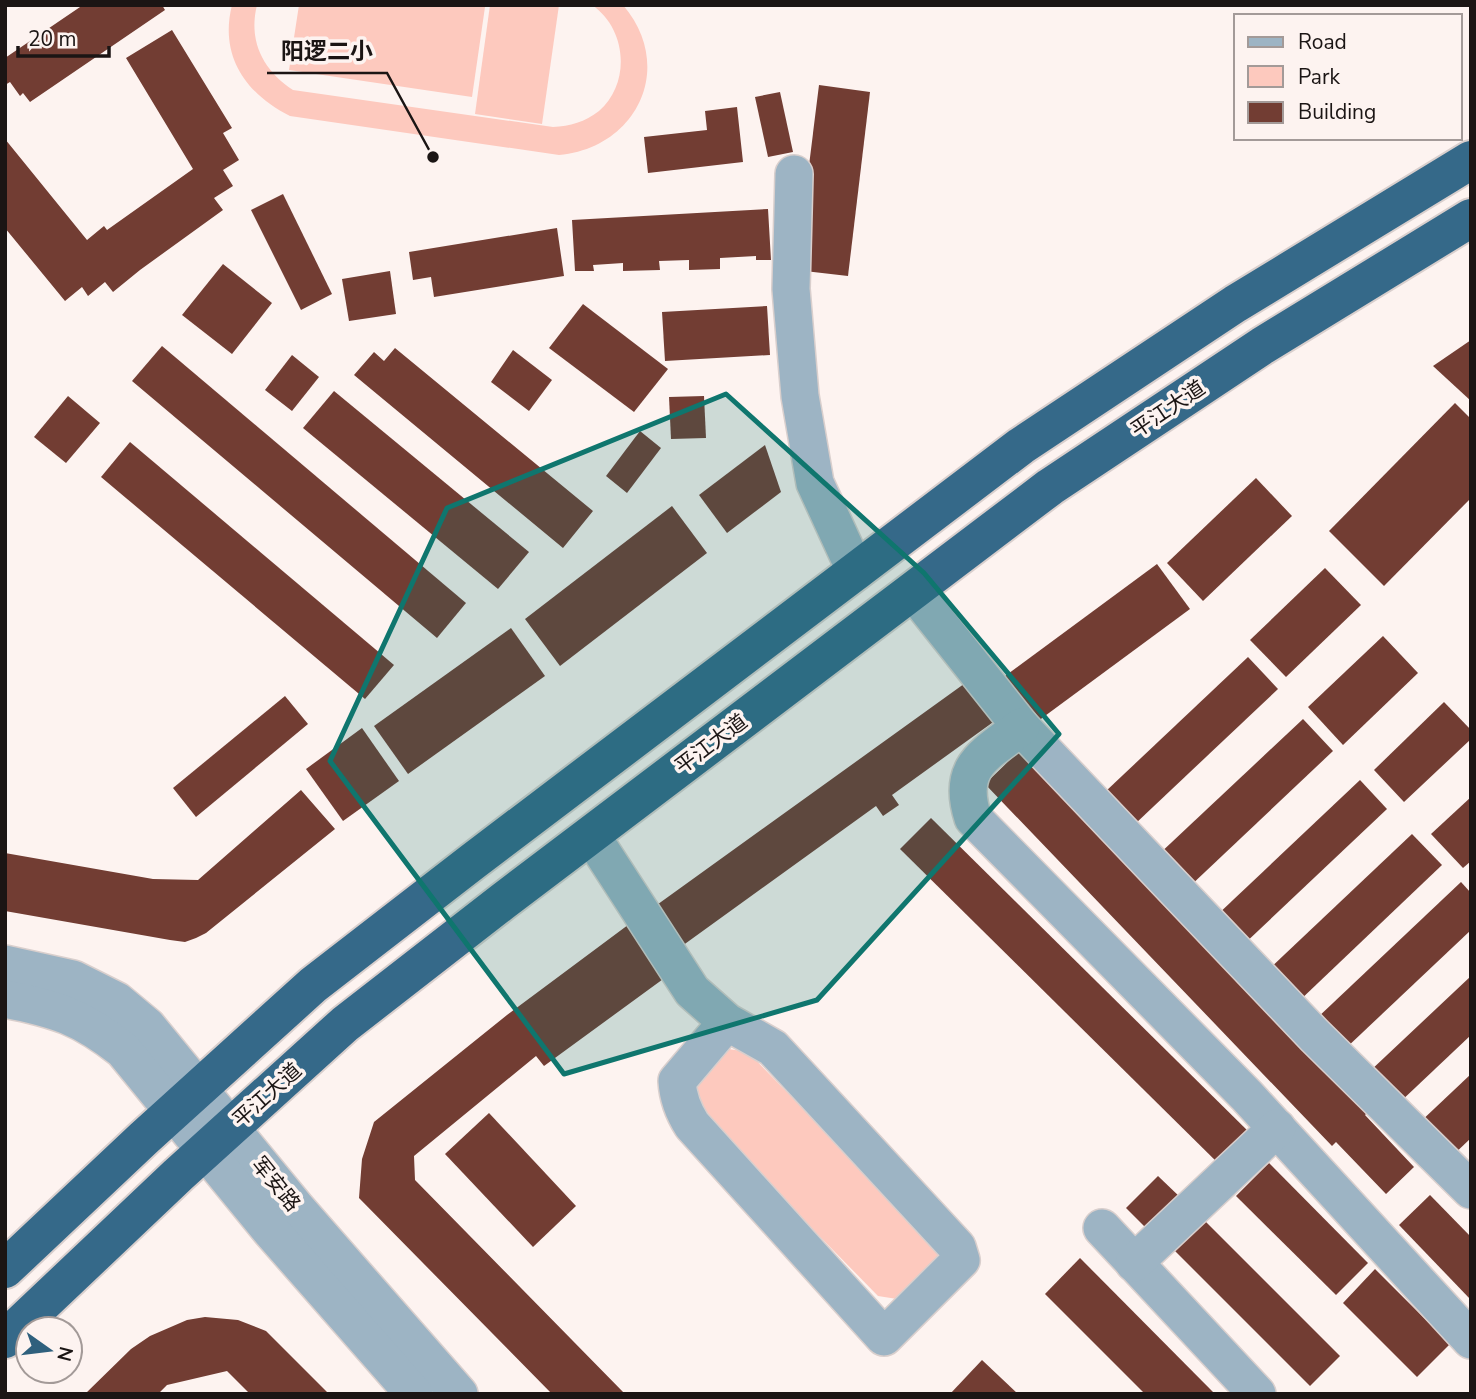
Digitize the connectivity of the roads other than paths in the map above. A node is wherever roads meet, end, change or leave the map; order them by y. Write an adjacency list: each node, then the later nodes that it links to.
1 (1471, 160): 4 (highway)
2 (794, 174): 4 (street)
3 (1471, 218): 5 (highway, 平江大道)
4 (856, 572): 11 (highway)
5 (913, 591): 6 (street); 7 (highway, 平江大道)
6 (1021, 727): 12 (street); 14 (street)
7 (591, 835): 10 (street); 13 (highway, 平江大道)
8 (5, 964): 11 (street, 军安路)
9 (5, 999): 11 (street, 军安路)
10 (727, 1022): 10 (street)
11 (186, 1100): 13 (street, 军安路); 17 (highway)
12 (1277, 1128): 16 (street); 19 (street)
13 (218, 1139): 18 (highway, 平江大道); 20 (street, 军安路); 21 (street, 军安路)
14 (1471, 1190)
15 (1102, 1228): 16 (street)
16 (1134, 1263): 22 (street)
17 (5, 1269)
18 (5, 1339)
19 (1471, 1340)
20 (414, 1394)
21 (459, 1394)
22 (1257, 1394)

